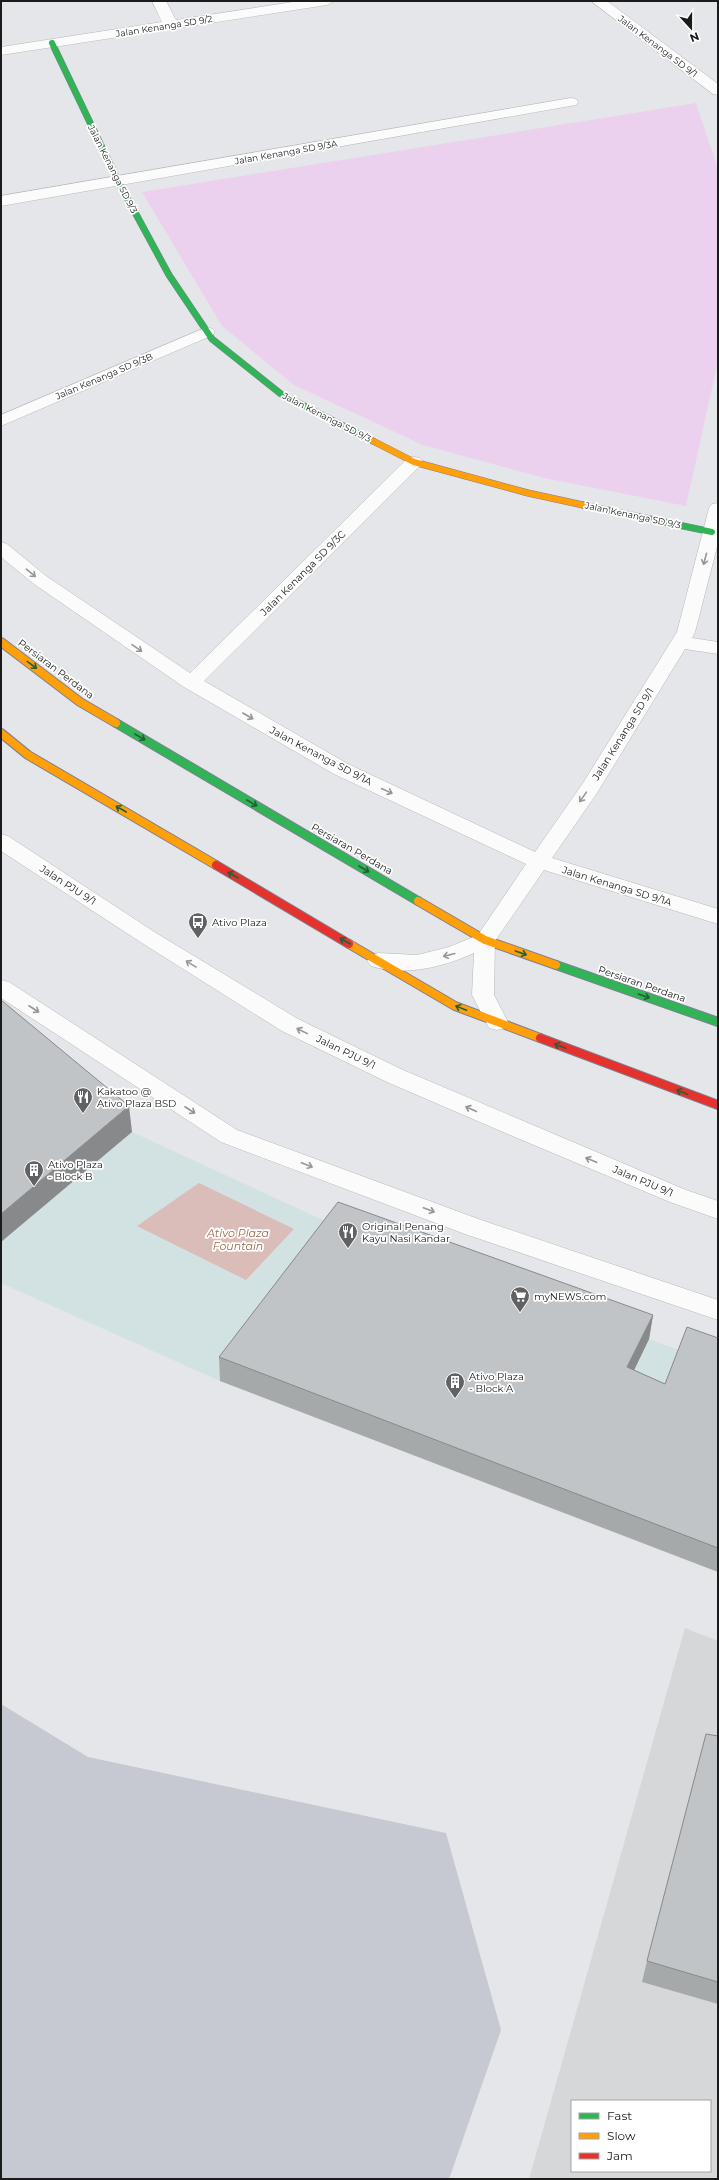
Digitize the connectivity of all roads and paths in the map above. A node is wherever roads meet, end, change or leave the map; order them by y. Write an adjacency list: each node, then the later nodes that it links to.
1 (159, 1): 4 (street)
2 (327, 1): 4 (street, Jalan Kenanga SD 9/2)
3 (598, 1): 7 (street, Jalan Kenanga SD 9/1)
4 (171, 25): 5 (street, Jalan Kenanga SD 9/2)
5 (52, 43): 6 (street, Jalan Kenanga SD 9/2); 9 (main road, Jalan Kenanga SD 9/3)
6 (1, 51)
7 (718, 91)
8 (571, 102): 9 (street, Jalan Kenanga SD 9/3A)
9 (118, 181): 10 (street, Jalan Kenanga SD 9/3A); 11 (main road, Jalan Kenanga SD 9/3)
10 (1, 201)
11 (207, 332): 12 (street, Jalan Kenanga SD 9/3B); 13 (main road, Jalan Kenanga SD 9/3)
12 (1, 421)
13 (414, 462): 15 (main road, Jalan Kenanga SD 9/3); 20 (street, Jalan Kenanga SD 9/3C)
14 (718, 508): 15 (street, Jalan Kenanga SD 9/1)
15 (712, 532): 18 (street, Jalan Kenanga SD 9/1, one-way to 18)
16 (1, 548): 20 (street, Jalan Kenanga SD 9/1A, one-way to 20)
17 (1, 642): 25 (main road, Persiaran Perdana, one-way to 25)
18 (679, 642): 19 (street); 23 (street, Jalan Kenanga SD 9/1, one-way to 23)
19 (718, 648)
20 (191, 683): 23 (street, Jalan Kenanga SD 9/1A, one-way to 23)
21 (1, 733): 26 (main road, one-way to 21)
22 (1, 841): 31 (street, Jalan PJU 9/1, one-way to 22)
23 (537, 862): 24 (street, Jalan Kenanga SD 9/1A); 25 (street, Jalan Kenanga SD 9/1)
24 (718, 917)
25 (485, 940): 26 (street, one-way to 26); 28 (street); 29 (main road, Persiaran Perdana, one-way to 29)
26 (378, 961): 28 (main road, one-way to 26)
27 (1, 988): 34 (street, one-way to 34)
28 (497, 1022): 30 (main road, one-way to 28)
29 (718, 1022)
30 (718, 1106)
31 (678, 1196): 32 (street); 33 (street, Jalan PJU 9/1)
32 (718, 1197)
33 (718, 1210)
34 (718, 1310)

